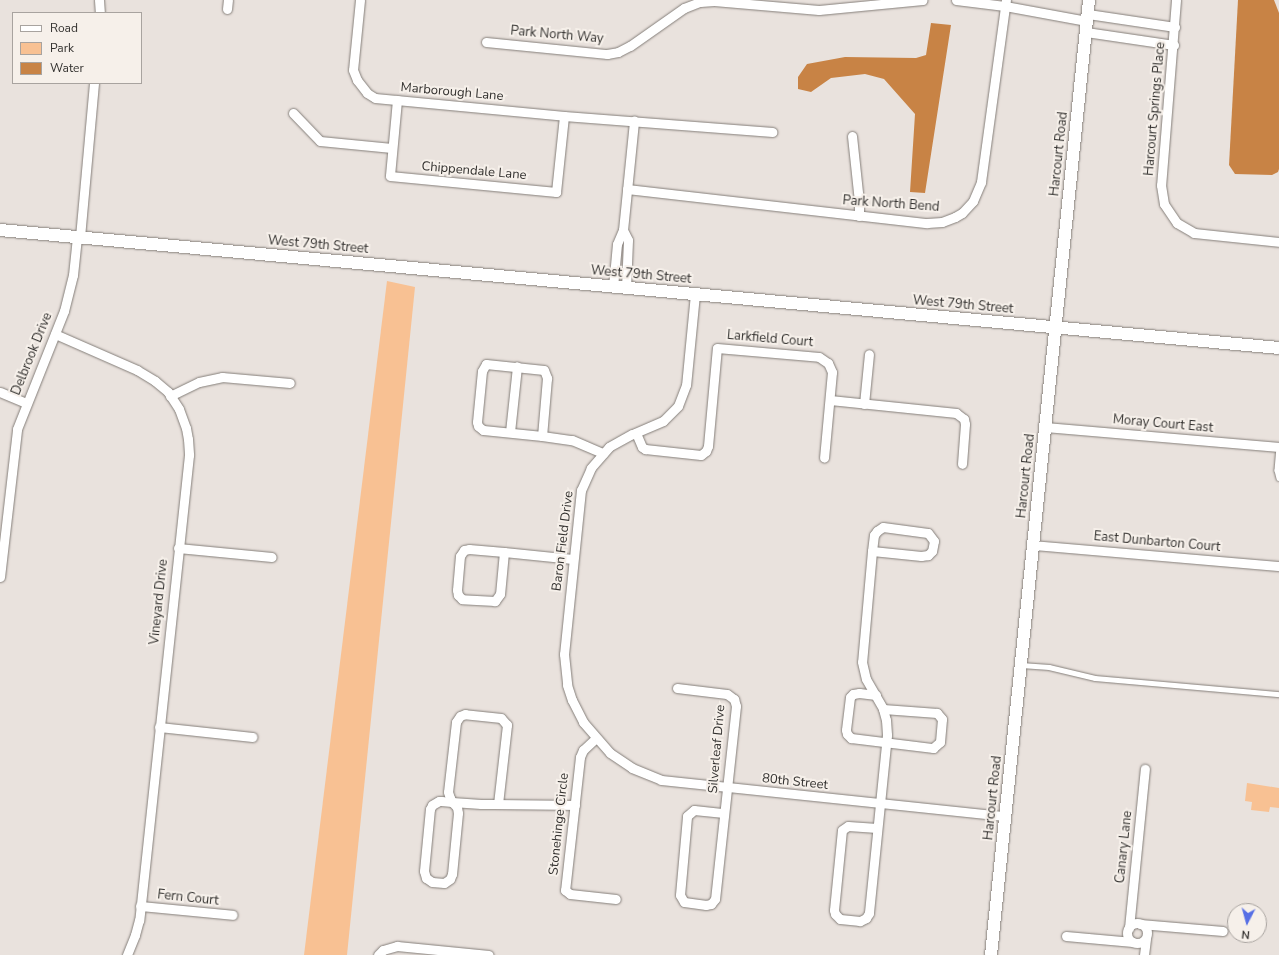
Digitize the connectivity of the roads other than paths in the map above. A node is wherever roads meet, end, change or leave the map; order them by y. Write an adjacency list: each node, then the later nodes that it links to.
1 (99, 0): 9 (street)
2 (360, 0): 15 (street, Marborough Lane)
3 (923, 0): 7 (street, Park North Way)
4 (956, 0): 8 (street)
5 (1089, 0): 10 (main road, Harcourt Road)
6 (1176, 0): 11 (street, Harcourt Springs Place)
7 (882, 2): 12 (street, Park North Way)
8 (1005, 3): 10 (street); 23 (street, Park North Bend)
9 (100, 12)
10 (1087, 22): 11 (street); 13 (street); 31 (main road, Harcourt Road)
11 (1175, 27): 13 (street, Harcourt Springs Place)
12 (486, 42)
13 (1174, 45): 27 (street, Harcourt Springs Place)
14 (94, 84): 26 (street, Delbrook Drive)
15 (397, 100): 17 (street, Marborough Lane); 21 (street, Chippendale Lane)
16 (293, 113): 21 (street)
17 (564, 116): 18 (street, Marborough Lane); 21 (street, Chippendale Lane)
18 (634, 121): 19 (street, Marborough Lane); 22 (street)
19 (772, 132)
20 (852, 136): 23 (street)
21 (392, 148)
22 (627, 189): 23 (street, Park North Bend); 25 (street)
23 (859, 216)
24 (0, 230): 26 (main road, West 79th Street)
25 (623, 230): 28 (street); 29 (street)
26 (78, 236): 28 (main road, West 79th Street); 32 (street, Delbrook Drive)
27 (1279, 242)
28 (613, 286): 29 (main road, West 79th Street)
29 (626, 288): 30 (main road, West 79th Street)
30 (695, 294): 31 (main road, West 79th Street); 44 (street, Baron Field Drive)
31 (1056, 328): 33 (main road, West 79th Street); 42 (main road, Harcourt Road)
32 (55, 334): 38 (street, Vineyard Drive); 40 (street, Delbrook Drive)
33 (1279, 348)
34 (869, 354): 41 (street)
35 (516, 366): 43 (street); 43 (street); 45 (street)
36 (290, 383): 38 (street)
37 (0, 392): 40 (street)
38 (170, 396): 52 (street, Vineyard Drive)
39 (830, 400): 41 (street); 44 (street, Larkfield Court); 48 (street, Larkfield Court)
40 (26, 403): 57 (street, Delbrook Drive)
41 (864, 404): 49 (street)
42 (1046, 427): 46 (street, Moray Court East); 51 (main road, Harcourt Road)
43 (510, 432): 45 (street)
44 (636, 433): 47 (street, Baron Field Drive)
45 (542, 436): 47 (street)
46 (1279, 447): 50 (lane)
47 (603, 453): 56 (street, Baron Field Drive)
48 (824, 458)
49 (962, 464)
50 (1279, 478)
51 (1033, 545): 58 (street, East Dunbarton Court); 60 (main road, Harcourt Road)
52 (178, 548): 55 (street); 65 (street, Vineyard Drive)
53 (872, 551): 53 (street); 63 (street)
54 (504, 552): 54 (street); 56 (street)
55 (272, 557)
56 (573, 560): 67 (street, Baron Field Drive)
57 (1, 566): 59 (street, Delbrook Drive)
58 (1279, 566)
59 (0, 577)
60 (1021, 665): 62 (lane); 76 (main road, Harcourt Road)
61 (676, 688): 70 (street, Silverleaf Drive)
62 (1279, 694)
63 (876, 695): 64 (street); 68 (street)
64 (883, 709): 68 (street); 68 (street)
65 (159, 727): 66 (street); 79 (street, Vineyard Drive)
66 (252, 737)
67 (596, 738): 70 (street, 80th Street); 74 (street, Stonehinge Circle)
68 (886, 744): 73 (street)
69 (1145, 769): 82 (street, Canary Lane)
70 (726, 788): 73 (street, 80th Street); 75 (street, Silverleaf Drive)
71 (452, 802): 71 (street); 72 (street); 72 (street)
72 (498, 804): 74 (street)
73 (880, 804): 76 (street, 80th Street); 77 (street)
74 (575, 805): 78 (street, Stonehinge Circle)
75 (724, 813): 75 (street, Silverleaf Drive)
76 (1005, 816): 90 (main road, Harcourt Road)
77 (878, 828): 77 (street)
78 (616, 899)
79 (140, 906): 80 (street, Fern Court); 87 (street, Vineyard Drive)
80 (233, 915)
81 (1140, 924): 82 (street); 83 (street); 85 (street)
82 (1129, 928): 86 (street, Canary Lane)
83 (1223, 931)
84 (1066, 936): 86 (street)
85 (1146, 939): 86 (street); 91 (street)
86 (1133, 942)
87 (127, 955)
88 (378, 955): 89 (street)
89 (489, 955)
90 (991, 955)
91 (1144, 955)

